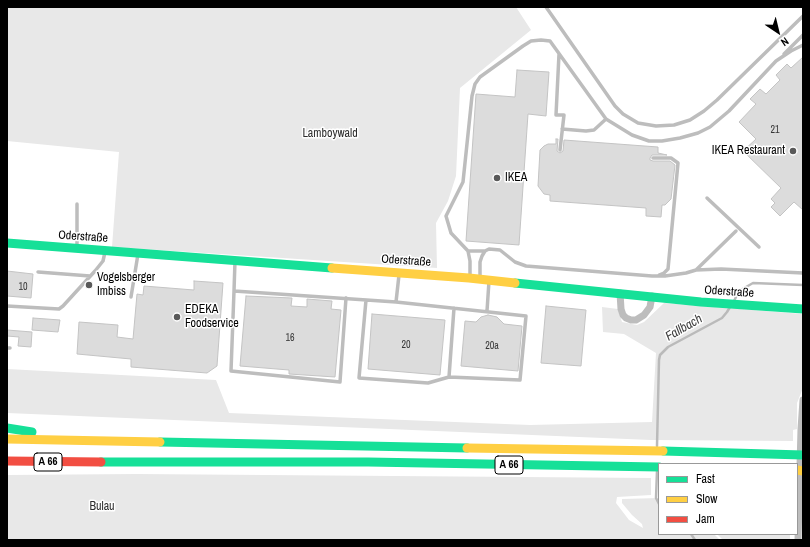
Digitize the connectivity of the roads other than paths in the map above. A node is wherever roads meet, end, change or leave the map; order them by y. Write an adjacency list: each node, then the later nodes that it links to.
1 (546, 7): 2 (lane)
2 (803, 16)
3 (803, 35): 6 (lane)
4 (803, 45): 6 (lane)
5 (559, 54): 7 (lane); 8 (lane); 18 (lane)
6 (776, 62): 7 (lane)
7 (606, 119): 8 (lane)
8 (562, 129): 9 (lane)
9 (560, 150)
10 (653, 158): 27 (lane)
11 (707, 198): 15 (lane)
12 (77, 204): 16 (lane)
13 (736, 231): 22 (lane)
14 (7, 243): 16 (main road, Oderstraße)
15 (759, 247)
16 (77, 248): 17 (main road, Oderstraße)
17 (105, 250): 20 (main road, Oderstraße); 26 (lane)
18 (468, 251): 19 (lane); 28 (lane)
19 (485, 251): 27 (lane); 29 (lane)
20 (138, 253): 21 (main road, Oderstraße); 34 (lane)
21 (235, 260): 25 (main road, Oderstraße); 31 (lane)
22 (696, 270): 24 (lane); 27 (lane)
23 (38, 272): 26 (lane)
24 (803, 272)
25 (399, 273): 28 (main road, Oderstraße); 37 (lane)
26 (90, 276): 38 (lane)
27 (652, 276)
28 (469, 278): 29 (main road, Oderstraße)
29 (480, 279): 30 (main road, Oderstraße)
30 (489, 280): 32 (main road, Oderstraße); 41 (lane)
31 (234, 291): 35 (lane); 35 (lane)
32 (620, 293): 33 (main road, Oderstraße); 33 (street)
33 (652, 296): 40 (main road, Oderstraße)
34 (131, 297)
35 (346, 298): 36 (lane)
36 (366, 300): 37 (lane); 42 (lane)
37 (396, 302): 39 (lane)
38 (7, 306)
39 (454, 308): 41 (lane); 42 (lane)
40 (803, 309)
41 (487, 311): 42 (lane)
42 (449, 377)
43 (803, 400): 52 (street)
44 (7, 428): 46 (main road)
45 (7, 439): 46 (main road, A 66)
46 (86, 440): 47 (main road, A 66)
47 (803, 455)
48 (7, 461): 49 (main road, A 66)
49 (89, 462): 50 (main road, A 66); 51 (main road)
50 (654, 467)
51 (7, 468)
52 (798, 540)

